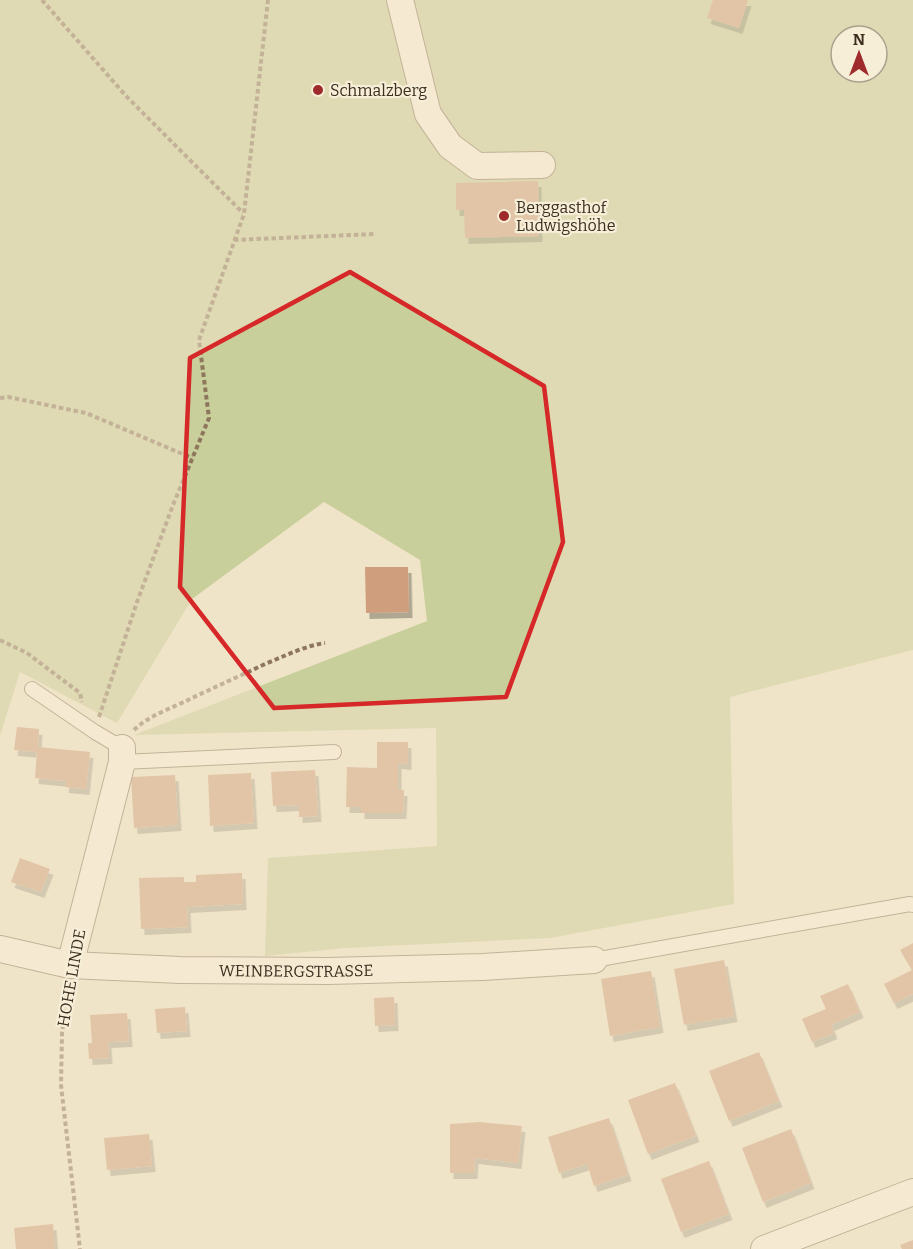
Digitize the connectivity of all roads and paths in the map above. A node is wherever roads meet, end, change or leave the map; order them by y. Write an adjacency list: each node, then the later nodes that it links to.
1 (42, 0): 5 (path)
2 (268, 0): 5 (path)
3 (400, 0): 4 (street)
4 (542, 165)
5 (244, 214): 7 (path)
6 (375, 234): 7 (path)
7 (234, 240): 9 (path)
8 (0, 398): 9 (path)
9 (192, 459): 13 (path)
10 (0, 640): 13 (path)
11 (326, 643): 15 (path)
12 (32, 689): 13 (lane)
13 (90, 729): 15 (lane)
14 (334, 752): 15 (lane)
15 (122, 755): 19 (street, HOHE LINDE)
16 (913, 905): 18 (lane)
17 (0, 949): 19 (street, WEINBERGSTRASSE)
18 (594, 960): 19 (street, WEINBERGSTRASSE)
19 (70, 965): 21 (path, HOHE LINDE)
20 (913, 1192): 22 (street)
21 (80, 1249)
22 (764, 1249)

